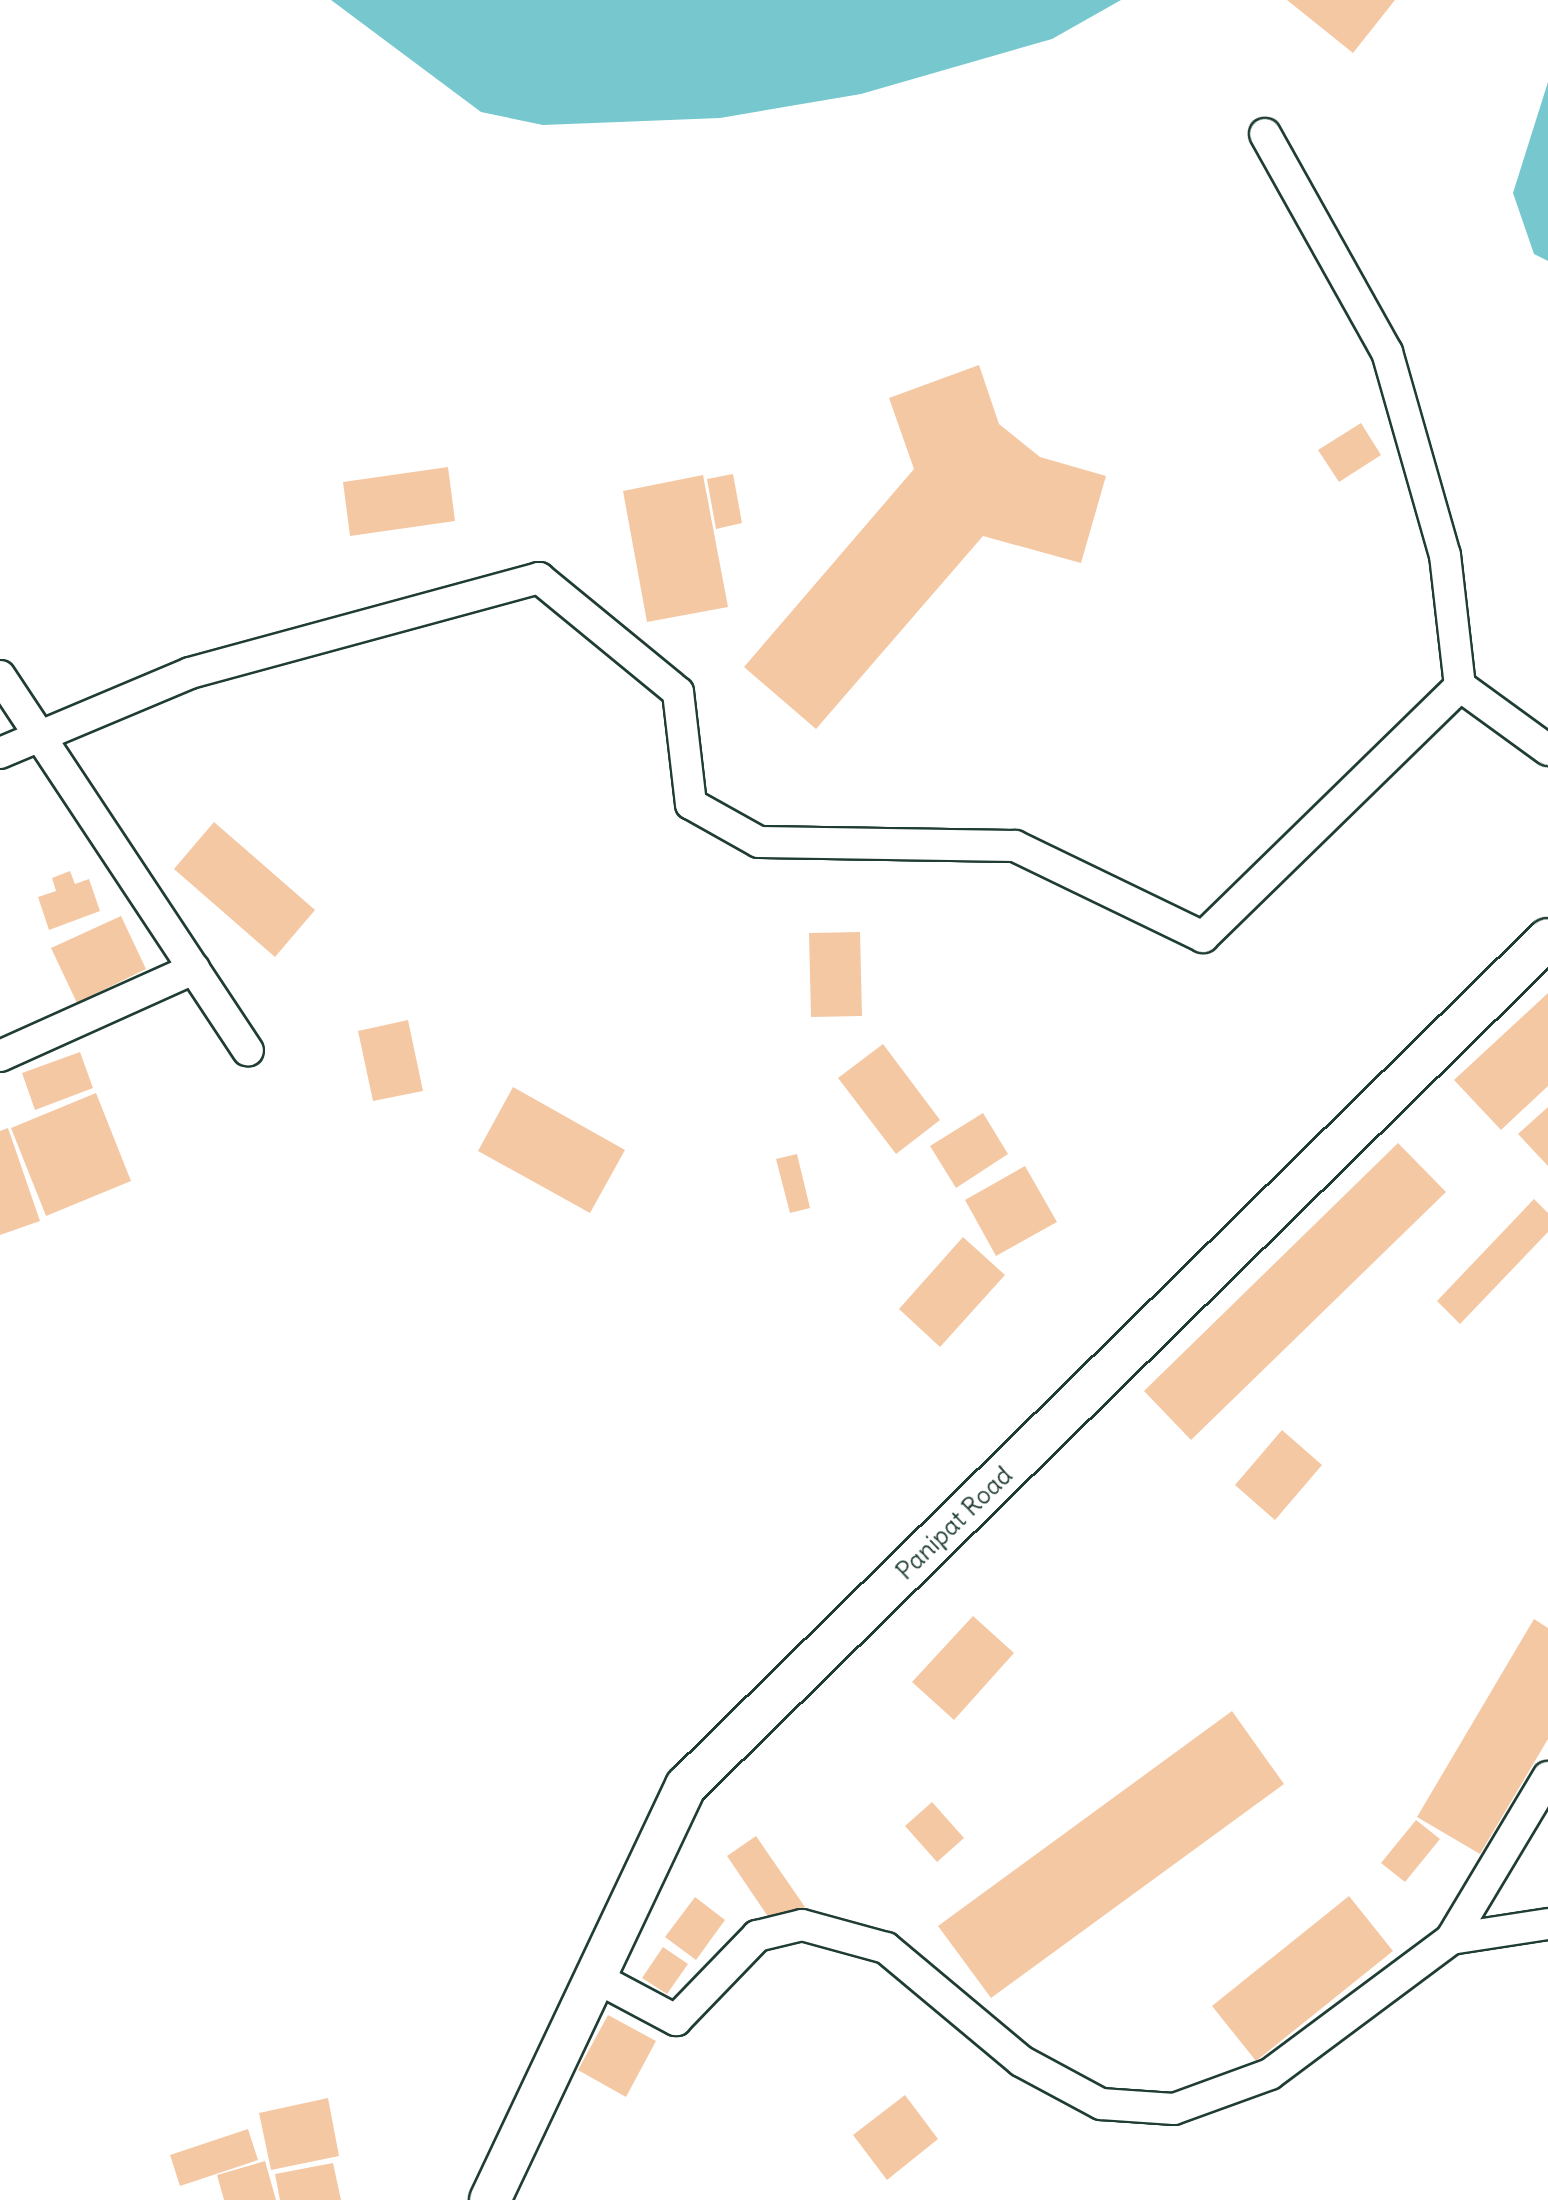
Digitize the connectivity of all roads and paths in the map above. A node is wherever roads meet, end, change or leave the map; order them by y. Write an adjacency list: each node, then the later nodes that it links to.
1 (1265, 134): 3 (street)
2 (0, 676): 4 (street)
3 (1460, 686): 4 (street); 5 (street)
4 (40, 736): 6 (street); 8 (street)
5 (1548, 750)
6 (0, 753)
7 (1548, 940): 14 (street, Panipat Road)
8 (194, 969): 9 (street); 10 (street)
9 (248, 1050)
10 (0, 1056)
11 (1548, 1777): 13 (street)
12 (1548, 1924): 13 (street)
13 (1451, 1939): 14 (street)
14 (595, 1978): 15 (street, Panipat Road)
15 (490, 2200)

